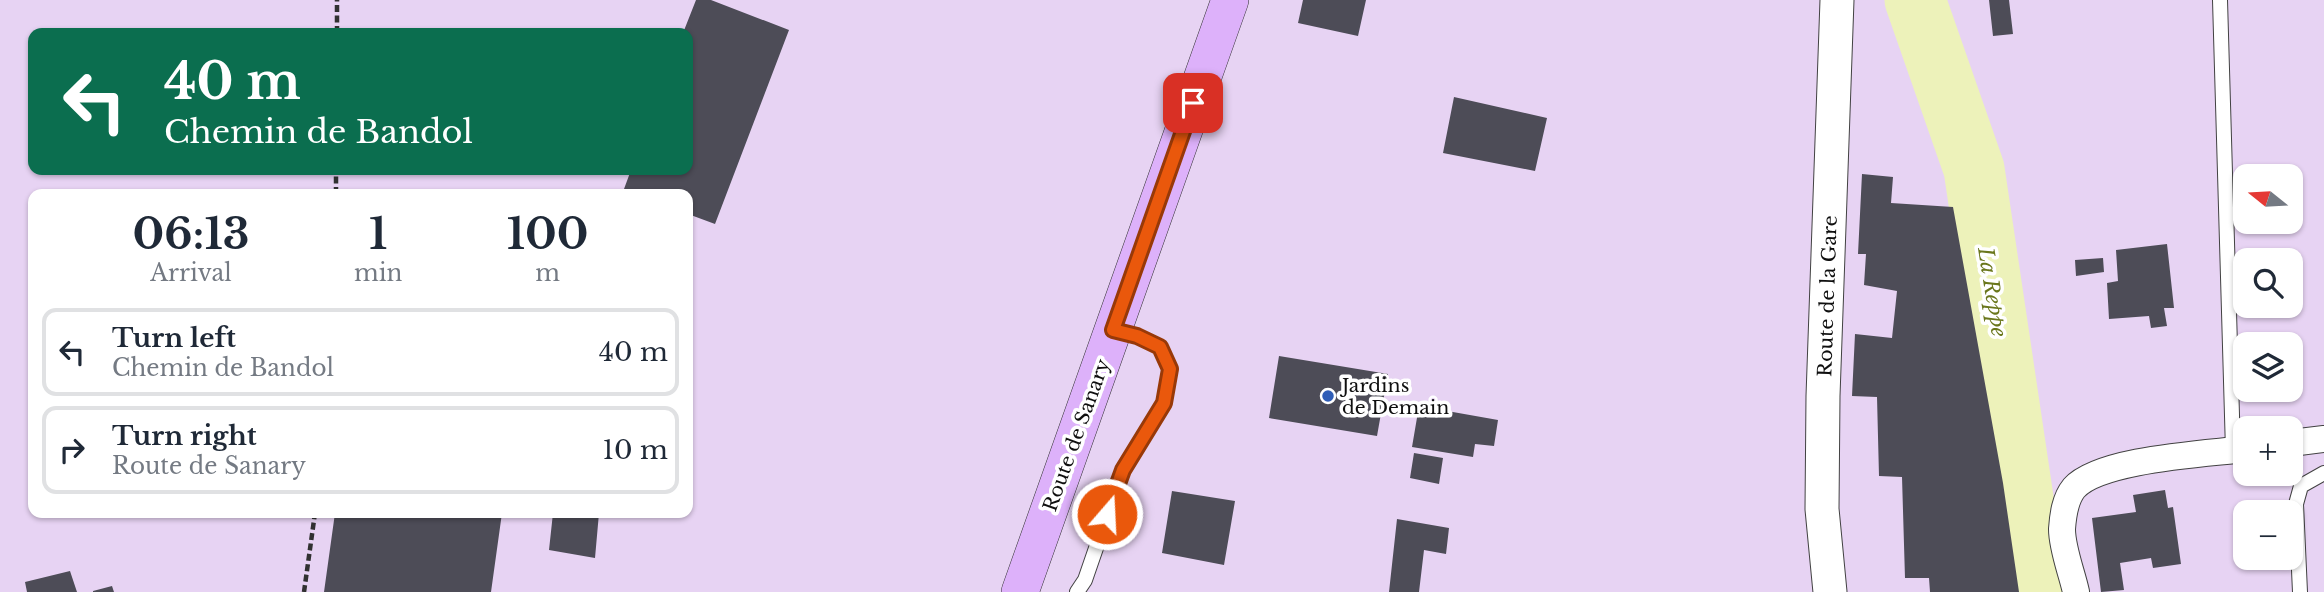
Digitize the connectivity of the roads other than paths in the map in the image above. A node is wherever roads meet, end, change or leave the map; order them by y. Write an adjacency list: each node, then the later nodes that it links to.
1 (1230, 0): 4 (main road, Route de Sanary)
2 (1837, 0): 12 (street, Route de la Gare)
3 (2220, 0): 5 (lane)
4 (1113, 330): 10 (main road, Route de Sanary); 11 (lane)
5 (2238, 416)
6 (2324, 439): 7 (street)
7 (2303, 442)
8 (2233, 451): 13 (street)
9 (2324, 472): 14 (lane)
10 (1020, 592)
11 (1077, 592)
12 (1830, 592)
13 (2076, 592)
14 (2300, 592)

